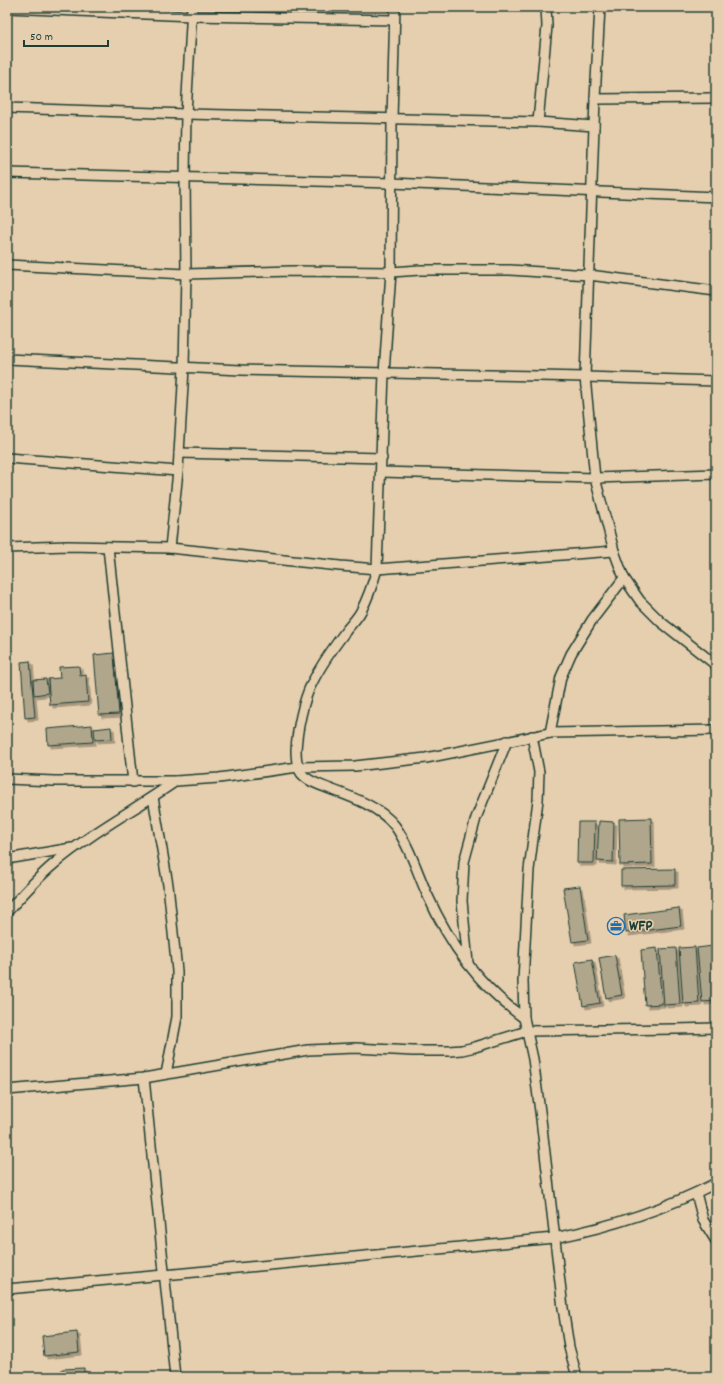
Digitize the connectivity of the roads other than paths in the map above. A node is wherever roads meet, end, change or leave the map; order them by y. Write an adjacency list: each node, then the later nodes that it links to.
1 (395, 7): 6 (street)
2 (546, 7): 12 (street)
3 (600, 7): 8 (street)
4 (7, 8): 5 (street)
5 (192, 11): 6 (street); 10 (street)
6 (394, 20): 11 (street)
7 (716, 98): 8 (street)
8 (595, 99): 13 (street)
9 (7, 108): 10 (street)
10 (186, 114): 11 (street); 15 (street)
11 (392, 119): 12 (street); 16 (street)
12 (538, 122): 13 (street)
13 (594, 126): 17 (street)
14 (7, 173): 15 (street)
15 (185, 178): 16 (street); 21 (street)
16 (391, 184): 17 (street); 20 (street)
17 (593, 193): 18 (street); 22 (street)
18 (716, 197)
19 (7, 265): 21 (street)
20 (391, 272): 21 (street); 22 (street); 26 (street)
21 (186, 274): 25 (street)
22 (589, 275): 23 (street); 27 (street)
23 (716, 290)
24 (7, 359): 25 (street)
25 (184, 368): 26 (street); 29 (street)
26 (384, 373): 27 (street); 31 (street)
27 (585, 377): 28 (street); 35 (street)
28 (716, 381)
29 (179, 453): 31 (street); 32 (street)
30 (7, 458): 32 (street)
31 (382, 458): 33 (street)
32 (178, 472): 38 (street)
33 (382, 472): 35 (street); 40 (street)
34 (716, 474): 35 (street)
35 (595, 478): 39 (street)
36 (108, 547): 37 (street); 38 (street); 50 (street)
37 (7, 548)
38 (170, 548): 40 (street)
39 (614, 551): 40 (street); 41 (street)
40 (377, 569): 47 (street)
41 (624, 578): 42 (street); 44 (street)
42 (716, 665)
43 (716, 730): 44 (street)
44 (550, 733): 45 (street)
45 (532, 736): 46 (street); 56 (street)
46 (507, 741): 47 (street); 55 (street)
47 (298, 767): 49 (street); 55 (street)
48 (7, 779): 50 (street)
49 (176, 781): 50 (street); 51 (street)
50 (133, 782)
51 (154, 797): 52 (street); 59 (street)
52 (76, 847): 53 (street); 54 (street)
53 (7, 859)
54 (7, 912)
55 (468, 965): 56 (street)
56 (524, 1018): 58 (street)
57 (716, 1028): 58 (street)
58 (527, 1031): 59 (street); 64 (street)
59 (166, 1074): 60 (street)
60 (144, 1078): 61 (street); 66 (street)
61 (7, 1090)
62 (716, 1183): 63 (street)
63 (696, 1193): 64 (street); 65 (street)
64 (554, 1238): 66 (street); 69 (street)
65 (716, 1241)
66 (164, 1275): 67 (street); 68 (street)
67 (7, 1289)
68 (175, 1377)
69 (577, 1377)

